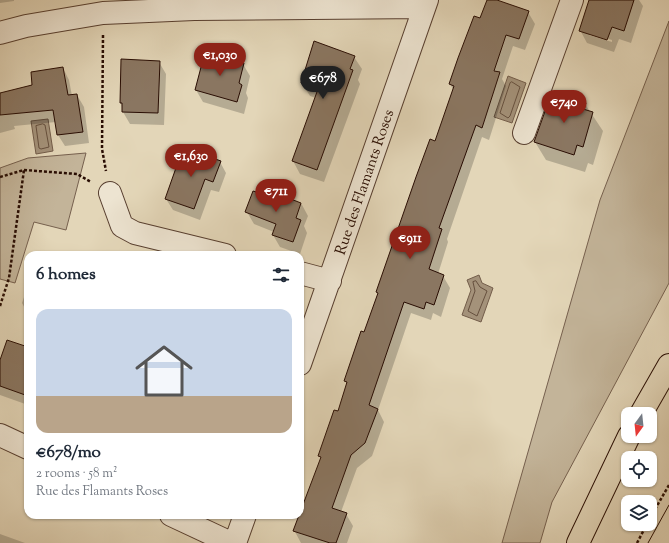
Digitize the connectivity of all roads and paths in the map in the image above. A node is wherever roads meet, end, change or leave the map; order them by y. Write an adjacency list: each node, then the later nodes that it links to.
1 (572, 0): 5 (street)
2 (426, 4): 3 (street); 11 (street, Rue des Flamants Roses)
3 (103, 13): 4 (street); 8 (path)
4 (0, 33)
5 (524, 133)
6 (24, 170): 7 (path); 8 (path); 12 (path)
7 (0, 177)
8 (110, 193): 9 (street)
9 (209, 251)
10 (304, 274): 11 (street)
11 (330, 281): 13 (street, Rue des Flamants Roses)
12 (0, 306)
13 (304, 353)
14 (669, 365): 15 (main road)
15 (645, 407)
16 (0, 436): 18 (street)
17 (626, 443): 26 (main road)
18 (24, 446)
19 (669, 485): 20 (path)
20 (657, 506)
21 (180, 519): 24 (street)
22 (244, 519): 25 (street)
23 (643, 531): 27 (path)
24 (231, 543)
25 (235, 543)
26 (578, 543)
27 (637, 543)

